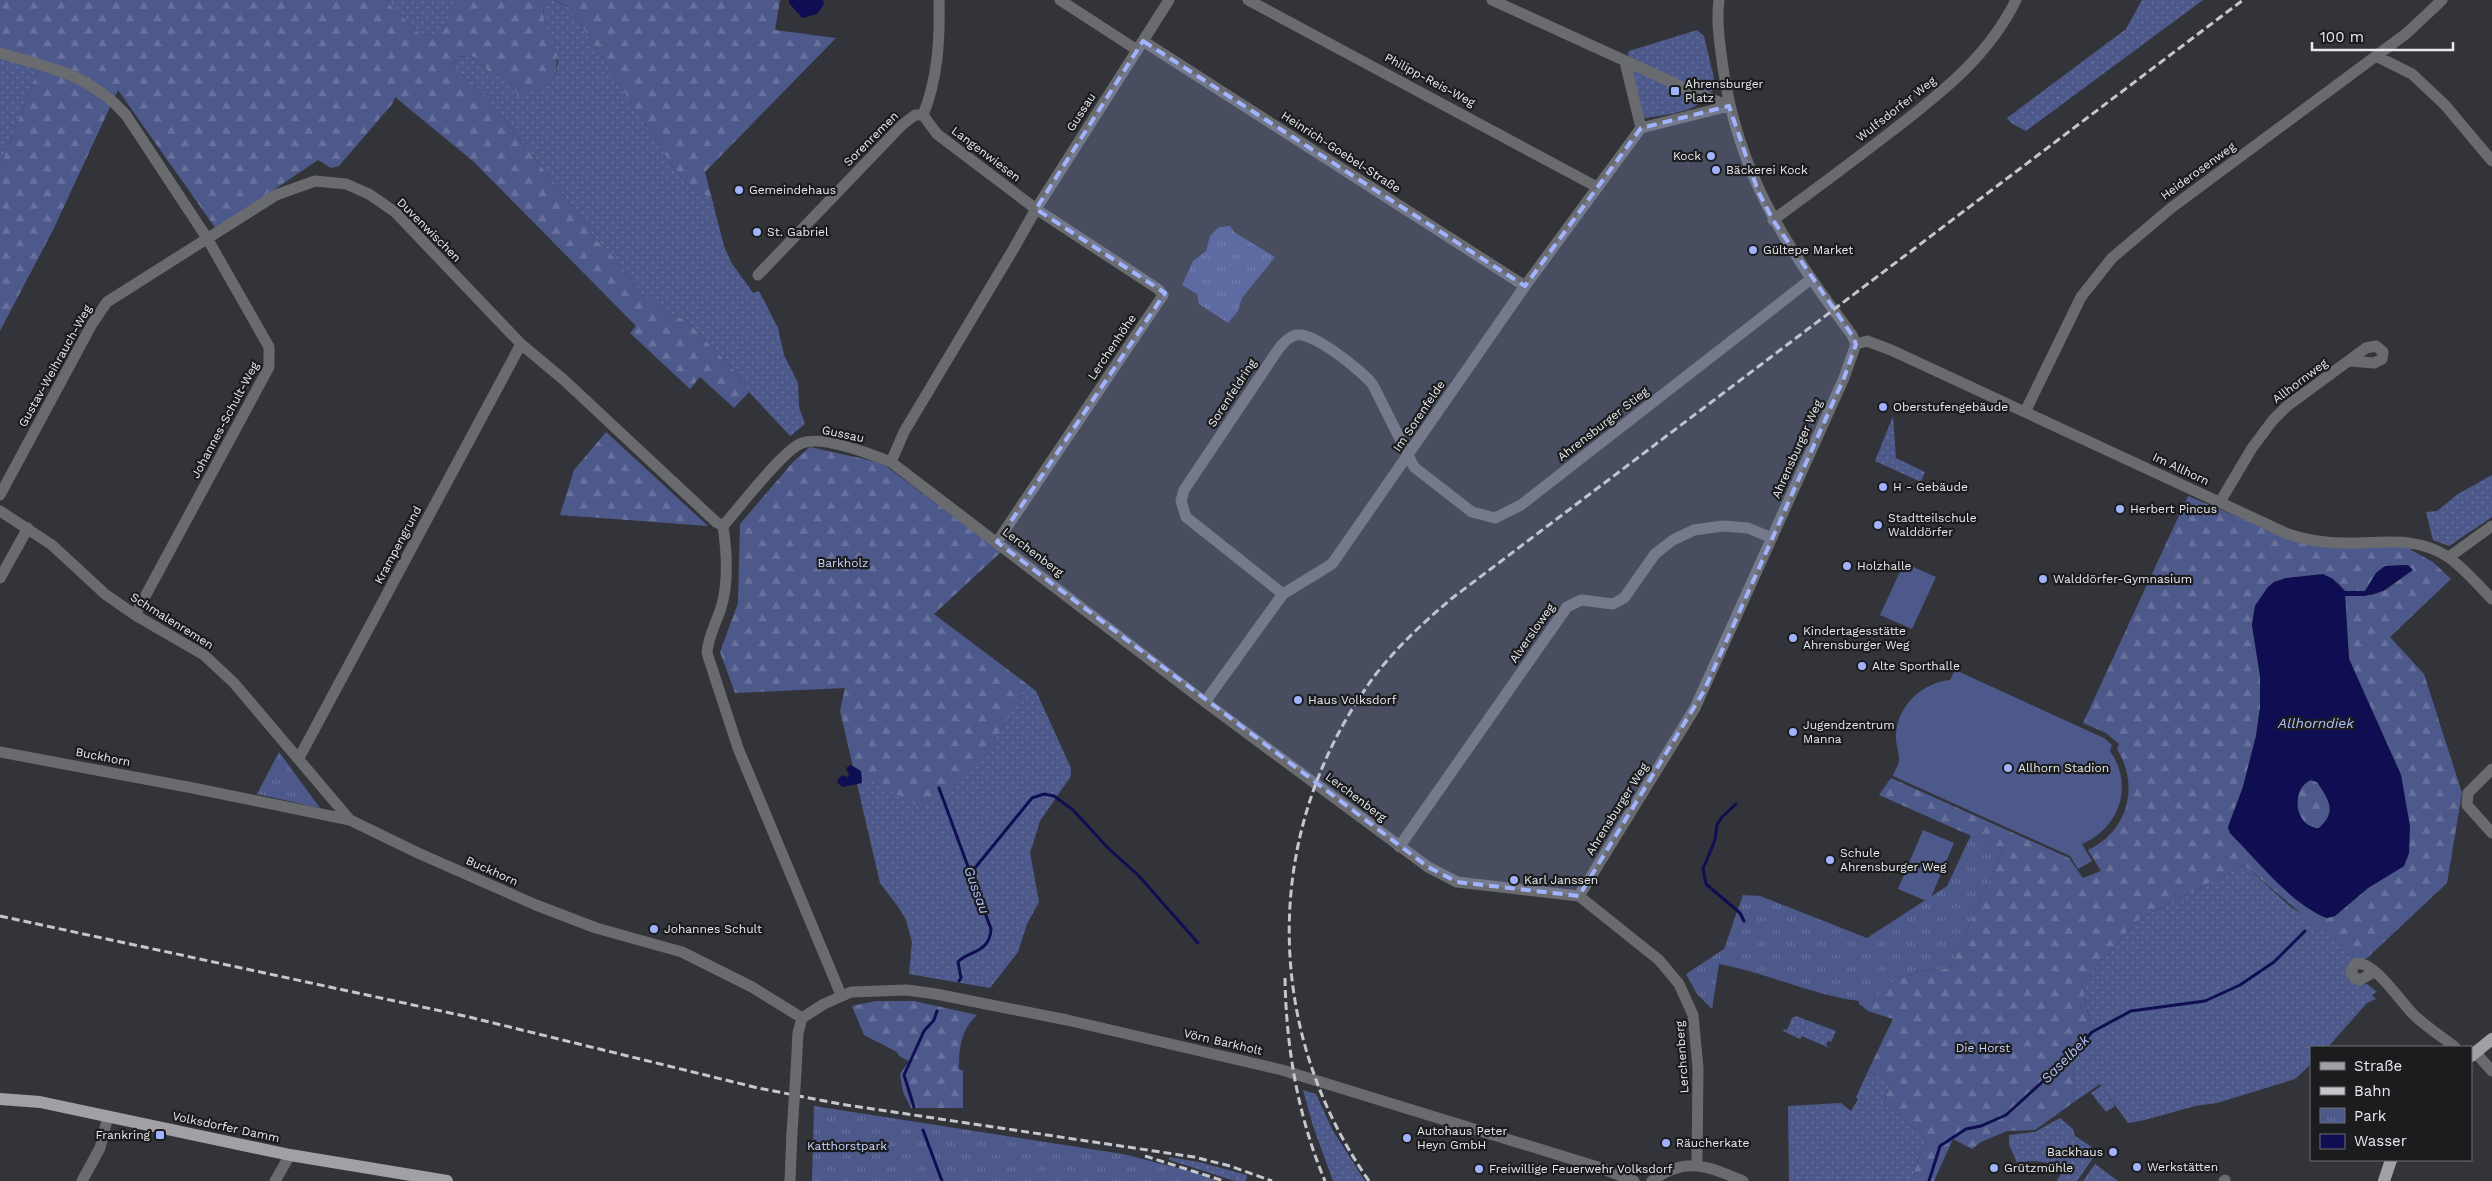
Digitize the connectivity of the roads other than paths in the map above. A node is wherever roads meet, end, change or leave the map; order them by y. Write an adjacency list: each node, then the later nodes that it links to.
1 (939, 0): 14 (street)
2 (1060, 0): 9 (street, Heinrich-Goebel-Straße)
3 (1169, 0): 9 (street, Gussau)
4 (1248, 0): 17 (street, Philipp-Reis-Weg)
5 (1492, 0): 12 (street)
6 (1719, 0): 13 (street)
7 (2016, 0): 19 (street, Wulfsdorfer Weg)
8 (2442, 0): 11 (street, Heiderosenweg)
9 (1140, 46): 18 (street, Gussau); 23 (street, Heinrich-Goebel-Straße)
10 (0, 53): 20 (street)
11 (2376, 56): 16 (street); 27 (street, Heiderosenweg)
12 (1625, 62): 13 (street); 15 (street)
13 (1729, 106): 15 (street); 19 (street)
14 (924, 115): 18 (street, Langenwiesen); 21 (street, Sorenremen)
15 (1641, 128): 17 (street, Im Sorenfelde)
16 (2492, 161)
17 (1597, 187): 23 (street, Im Sorenfelde)
18 (1036, 209): 29 (street, Gussau); 37 (street, Lerchenhöhe)
19 (1773, 220): 22 (street)
20 (207, 238): 24 (street, Duvenwischen); 30 (street, Gustav-Weihrauch-Weg); 42 (street, Johannes-Schult-Weg)
21 (758, 275)
22 (1811, 279): 25 (street); 28 (street, Ahrensburger Stieg)
23 (1524, 286): 28 (street, Im Sorenfelde)
24 (521, 344): 33 (street, Duvenwischen); 45 (street, Krampengrund)
25 (1856, 344): 27 (street, Im Allhorn); 36 (street, Ahrensburger Weg)
26 (2350, 361): 31 (street, Allhornweg)
27 (2025, 412): 31 (street, Im Allhorn)
28 (1408, 457): 40 (street, Im Sorenfelde); 40 (street, Sorenfeldring)
29 (890, 462): 33 (street, Gussau); 37 (street, Lerchenberg)
30 (0, 495)
31 (2220, 502): 38 (street, Im Allhorn)
32 (0, 511): 35 (street, Schmalenremen)
33 (724, 526): 52 (street)
34 (2492, 526): 38 (street)
35 (28, 528): 39 (street); 42 (street, Schmalenremen)
36 (1772, 538): 49 (street, Alversloweg); 50 (street, Ahrensburger Weg)
37 (997, 542): 43 (street, Lerchenberg)
38 (2449, 557): 41 (street, Im Allhorn)
39 (0, 578)
40 (1283, 594): 43 (street, Im Sorenfelde)
41 (2492, 599)
42 (134, 615): 45 (street, Schmalenremen)
43 (1206, 702): 49 (street, Lerchenberg)
44 (0, 752): 47 (street, Buckhorn)
45 (299, 758): 47 (street, Schmalenremen)
46 (2492, 769): 48 (street)
47 (350, 820): 53 (street, Buckhorn)
48 (2492, 833)
49 (1399, 847): 50 (street, Lerchenberg)
50 (1579, 896): 62 (street, Lerchenberg)
51 (2374, 972): 55 (street)
52 (841, 995): 53 (street, Vörn Barkholt); 67 (street, Vörn Barkholt)
53 (802, 1018): 66 (street, bridge)
54 (2492, 1039): 56 (main road)
55 (2454, 1046)
56 (2473, 1054): 57 (street)
57 (2492, 1072)
58 (0, 1099): 59 (main road, Volksdorfer Damm)
59 (108, 1116): 60 (main road, Volksdorfer Damm); 63 (street)
60 (290, 1155): 64 (street); 65 (main road, Volksdorfer Damm)
61 (2392, 1161): 70 (main road)
62 (1697, 1164): 68 (street); 69 (street)
63 (82, 1181)
64 (275, 1181)
65 (447, 1181)
66 (790, 1181)
67 (1634, 1181)
68 (1652, 1181)
69 (1743, 1181)
70 (2384, 1181)

